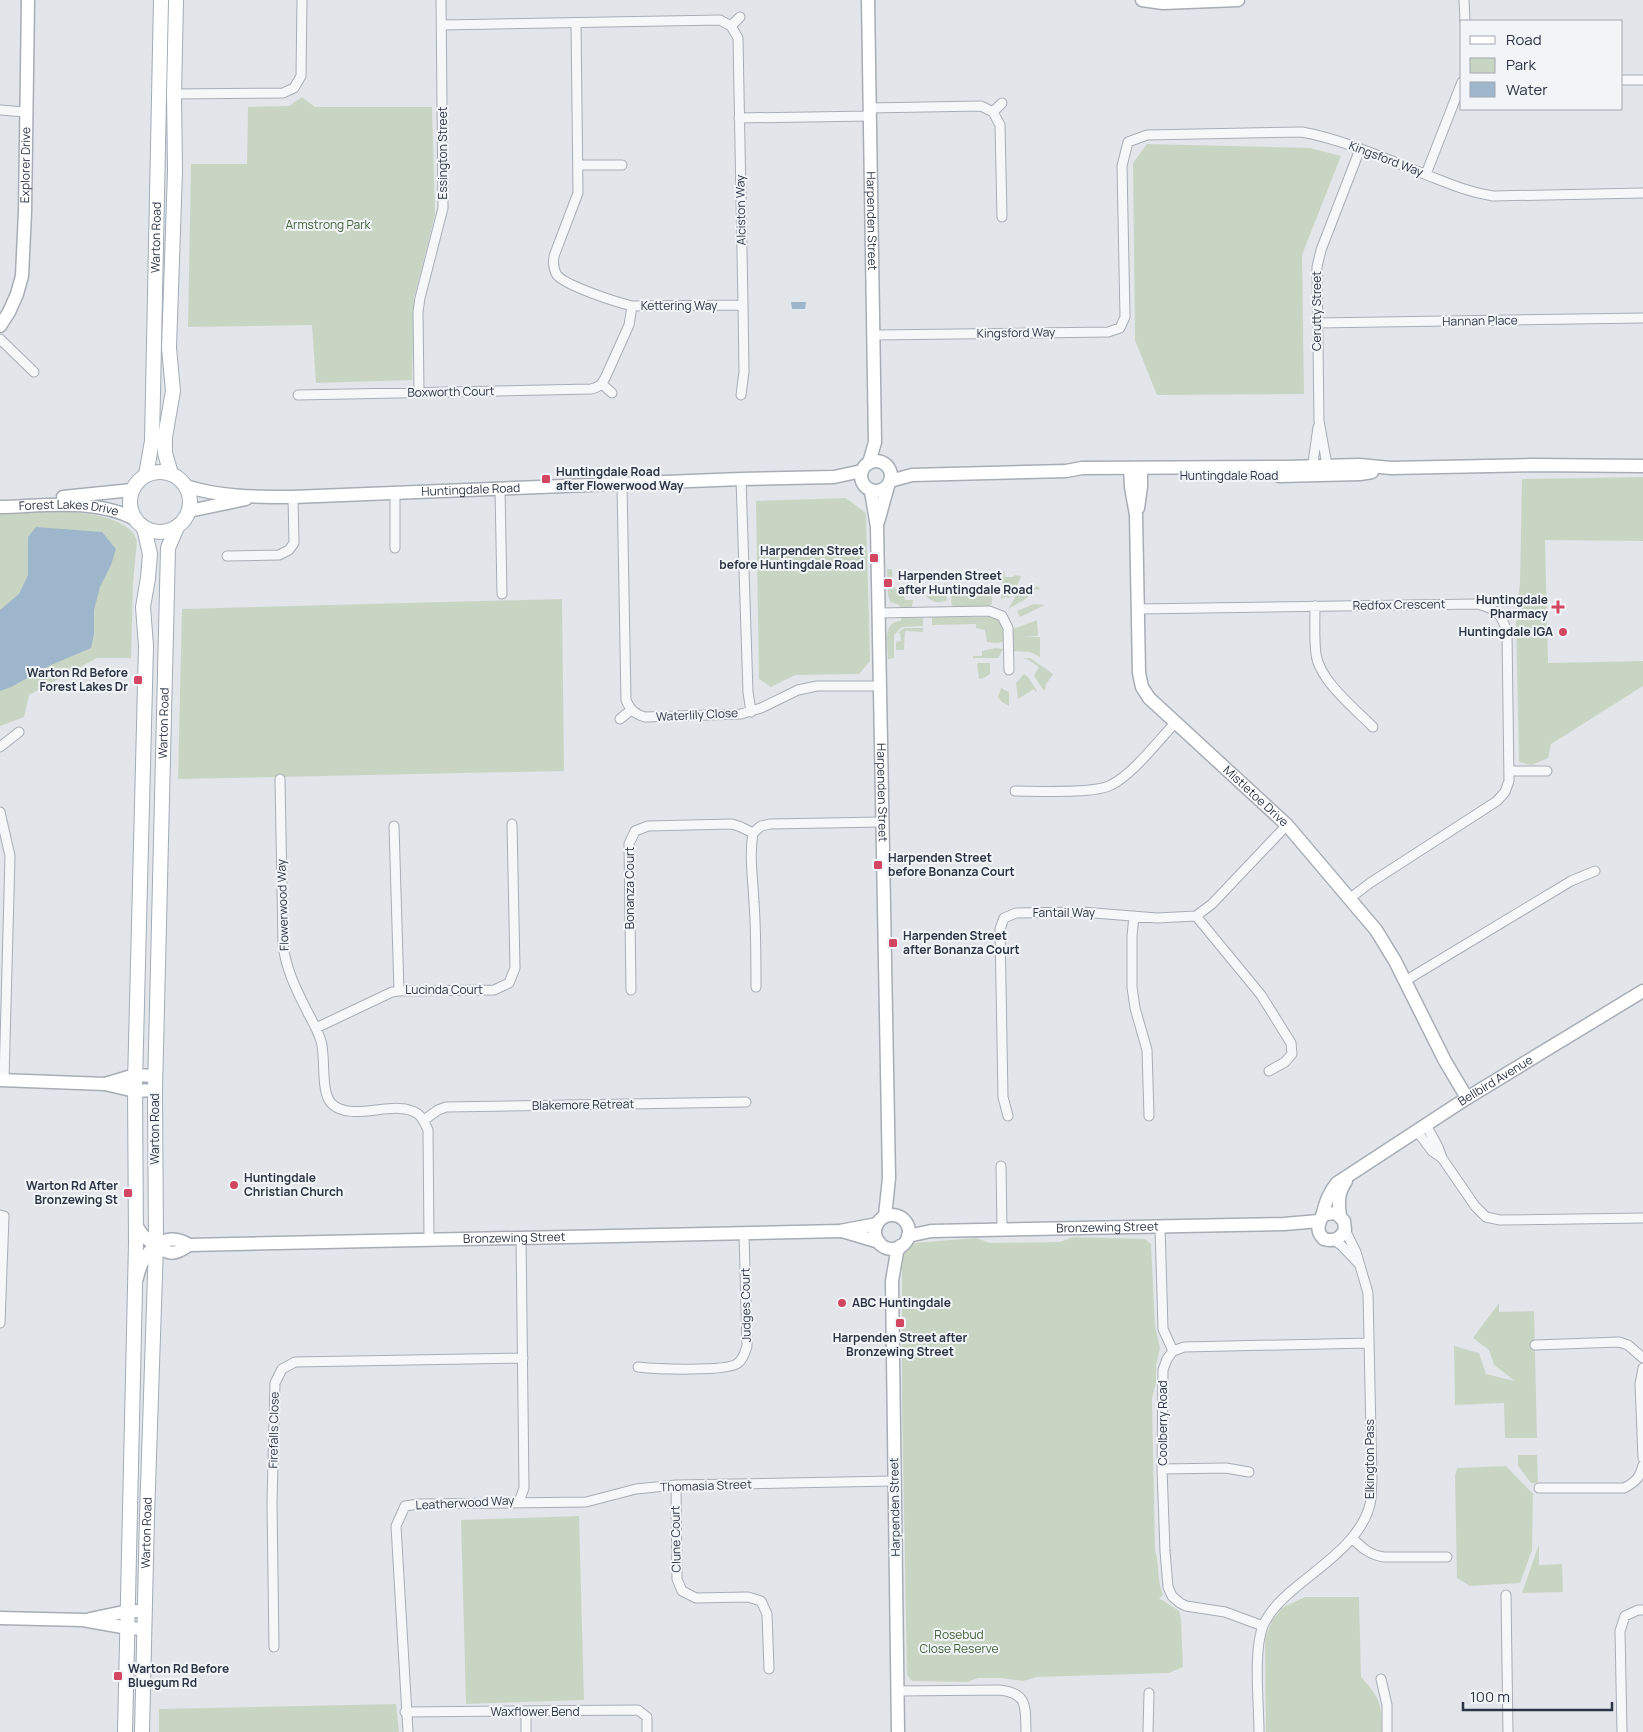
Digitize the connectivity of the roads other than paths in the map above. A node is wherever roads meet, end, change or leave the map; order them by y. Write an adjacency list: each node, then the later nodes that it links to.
1 (28, 0): 21 (street, Explorer Drive)
2 (161, 0): 54 (main road, Warton Road)
3 (176, 0): 18 (main road, Warton Road)
4 (302, 0): 18 (street)
5 (441, 0): 13 (street, Essington Street)
6 (868, 0): 22 (street, Harpenden Street)
7 (1142, 0): 8 (street)
8 (1238, 0)
9 (1464, 0): 11 (street)
10 (740, 17): 14 (street)
11 (1465, 20)
12 (576, 23): 13 (street); 14 (street); 28 (street, Kettering Way)
13 (442, 25): 42 (street, Essington Street)
14 (731, 26): 24 (street, Alciston Way)
15 (1623, 80): 16 (street)
16 (1643, 80)
17 (1460, 87): 30 (street)
18 (174, 94): 53 (main road, Warton Road)
19 (1002, 103): 23 (street)
20 (0, 110): 21 (street)
21 (25, 112): 37 (street, Explorer Drive)
22 (869, 112): 23 (street); 24 (street); 38 (street, Harpenden Street)
23 (993, 112): 32 (street)
24 (739, 118): 34 (street, Alciston Way)
25 (1122, 134): 26 (street)
26 (1128, 142): 27 (street, Kingsford Way); 38 (street, Kingsford Way)
27 (1360, 149): 30 (street, Kingsford Way); 36 (street, Cerutty Street)
28 (578, 165): 29 (street); 33 (street, Kettering Way)
29 (622, 165)
30 (1426, 174): 31 (street, Kingsford Way)
31 (1643, 193)
32 (1002, 217)
33 (632, 306): 34 (street, Kettering Way); 41 (street)
34 (743, 306): 45 (street, Alciston Way)
35 (1643, 318): 36 (street, Hannan Place)
36 (1317, 323): 46 (street, Cerutty Street)
37 (0, 326)
38 (874, 335): 47 (street, Harpenden Street)
39 (0, 339): 40 (street)
40 (34, 372)
41 (602, 384): 42 (street, Boxworth Court); 43 (street)
42 (419, 393): 44 (street, Boxworth Court)
43 (612, 393)
44 (298, 395)
45 (741, 395)
46 (1319, 421): 50 (street, Cerutty Street); 51 (street, Cerutty Street)
47 (875, 442): 49 (street, Harpenden Street); 55 (street, Harpenden Street)
48 (1642, 465): 50 (street, Huntingdale Road)
49 (866, 467): 55 (street); 56 (street, Huntingdale Road); 62 (street, Harpenden Street)
50 (1328, 470): 51 (street, Huntingdale Road)
51 (1312, 471): 52 (street, Huntingdale Road)
52 (1136, 472): 55 (street, Huntingdale Road); 76 (street, Mistletoe Drive)
53 (171, 474): 54 (main road); 59 (main road)
54 (146, 475): 61 (main road)
55 (888, 476): 62 (street); 71 (street, Harpenden Street)
56 (834, 477): 57 (street, Huntingdale Road); 62 (street, Huntingdale Road)
57 (741, 479): 58 (street, Huntingdale Road); 81 (street)
58 (622, 484): 60 (street, Huntingdale Road); 80 (street)
59 (186, 486): 64 (street, Huntingdale Road); 68 (main road)
60 (500, 489): 63 (street, Huntingdale Road); 74 (street)
61 (132, 490): 66 (street, Forest Lakes Drive); 69 (main road, Warton Road)
62 (869, 490): 71 (street, Harpenden Street)
63 (394, 494): 65 (street, Huntingdale Road); 72 (street)
64 (258, 497): 65 (street, Huntingdale Road); 68 (street, Huntingdale Road)
65 (293, 497): 73 (street)
66 (0, 499)
67 (0, 507): 69 (street, Forest Lakes Drive)
68 (189, 511): 70 (main road, Warton Road)
69 (140, 523): 70 (main road); 108 (main road, Warton Road)
70 (177, 527): 110 (main road, Warton Road)
71 (877, 527): 77 (street, Harpenden Street)
72 (395, 548)
73 (227, 556)
74 (502, 594)
75 (1315, 606): 76 (street, Redfox Crescent); 84 (street); 87 (street, Redfox Crescent)
76 (1138, 609): 83 (street, Mistletoe Drive)
77 (878, 613): 78 (street); 79 (street, Harpenden Street)
78 (1009, 670)
79 (880, 686): 81 (street, Waterlily Close); 92 (street, Harpenden Street)
80 (631, 710): 81 (street, Waterlily Close); 82 (street)
81 (751, 712)
82 (620, 719)
83 (1175, 723): 90 (street); 94 (street, Mistletoe Drive)
84 (1373, 727)
85 (20, 732): 86 (street)
86 (0, 747)
87 (1509, 771): 88 (street); 98 (street, Redfox Crescent)
88 (1547, 772)
89 (280, 779): 106 (street, Flowerwood Way)
90 (1015, 791)
91 (0, 812): 109 (street)
92 (882, 822): 96 (street); 128 (street, Harpenden Street)
93 (512, 824): 104 (street, Lucinda Court)
94 (1287, 825): 98 (street, Mistletoe Drive); 100 (street)
95 (394, 826): 104 (street)
96 (753, 833): 102 (street); 103 (street, Bonanza Court)
97 (1595, 871): 101 (street)
98 (1349, 898): 101 (street, Mistletoe Drive)
99 (1134, 916): 100 (street, Fantail Way); 115 (street, Fantail Way); 116 (street)
100 (1196, 916): 107 (street)
101 (1405, 981): 113 (street, Mistletoe Drive)
102 (756, 987)
103 (632, 990)
104 (399, 991): 106 (street, Lucinda Court)
105 (1643, 991): 113 (street, Bellbird Avenue)
106 (316, 1028): 117 (street, Flowerwood Way)
107 (1269, 1071)
108 (135, 1075): 110 (street); 111 (street); 112 (main road, Warton Road)
109 (2, 1080): 111 (street)
110 (155, 1083): 112 (street); 138 (main road, Warton Road)
111 (105, 1084): 112 (street)
112 (135, 1092): 125 (main road, Warton Road)
113 (1464, 1100): 118 (street, Bellbird Avenue)
114 (746, 1102): 117 (street, Blakemore Retreat)
115 (1008, 1116)
116 (1149, 1116)
117 (424, 1120): 135 (street)
118 (1421, 1128): 120 (street, Bellbird Avenue); 123 (street)
119 (1001, 1166): 129 (street)
120 (1350, 1174): 122 (street, Bellbird Avenue); 124 (street, Bellbird Avenue)
121 (0, 1215): 142 (street)
122 (1340, 1216): 124 (street); 130 (street)
123 (1643, 1218)
124 (1320, 1219): 126 (street, Bronzewing Street); 133 (street)
125 (136, 1224): 138 (street, Bronzewing Street); 141 (main road, Warton Road)
126 (1284, 1224): 127 (street, Bronzewing Street); 133 (street, Bronzewing Street)
127 (1160, 1226): 129 (street, Bronzewing Street); 145 (street)
128 (896, 1227): 129 (street, Bronzewing Street); 131 (street, Bronzewing Street); 137 (street); 137 (street, Harpenden Street); 140 (street, Harpenden Street)
129 (1002, 1228)
130 (1345, 1230): 136 (street); 139 (street, Elkington Pass)
131 (840, 1231): 132 (street, Bronzewing Street); 137 (street, Bronzewing Street)
132 (744, 1233): 134 (street, Bronzewing Street); 148 (street, Judges Court)
133 (1321, 1236): 136 (street)
134 (521, 1237): 135 (street, Bronzewing Street); 146 (street, Leatherwood Way)
135 (429, 1240): 138 (street, Bronzewing Street)
136 (1334, 1240): 139 (street, Elkington Pass)
137 (881, 1244): 140 (street, Harpenden Street)
138 (156, 1245): 141 (street); 163 (main road, Warton Road)
139 (1358, 1263): 143 (street, Elkington Pass)
140 (892, 1281): 154 (street, Harpenden Street)
141 (134, 1296): 162 (main road, Warton Road)
142 (0, 1323)
143 (1369, 1343): 145 (street); 158 (street, Elkington Pass)
144 (1536, 1345): 147 (street)
145 (1174, 1351): 152 (street, Coolberry Road)
146 (523, 1358): 157 (street, Leatherwood Way); 169 (street, Firefalls Close)
147 (1643, 1358)
148 (638, 1367)
149 (1643, 1368): 150 (street)
150 (1643, 1458)
151 (1643, 1464): 156 (street)
152 (1162, 1469): 153 (street); 166 (street, Coolberry Road)
153 (1250, 1472)
154 (894, 1481): 155 (street, Thomasia Street); 172 (street, Harpenden Street)
155 (676, 1486): 157 (street, Thomasia Street); 170 (street, Clune Court)
156 (1538, 1488)
157 (519, 1502): 174 (street, Leatherwood Way)
158 (1352, 1538): 159 (street); 166 (street, Elkington Pass)
159 (1447, 1557)
160 (1506, 1595): 186 (street)
161 (1643, 1610): 187 (street)
162 (128, 1611): 163 (street); 165 (street); 167 (main road, Warton Road)
163 (145, 1611): 168 (main road, Warton Road)
164 (0, 1618): 165 (street)
165 (82, 1620): 167 (street)
166 (1263, 1626): 184 (street, Elkington Pass)
167 (128, 1628): 168 (street); 176 (main road, Warton Road)
168 (144, 1629): 177 (main road, Warton Road)
169 (274, 1647)
170 (769, 1669)
171 (1381, 1679): 185 (street)
172 (898, 1691): 181 (street, Harpenden Street); 182 (street)
173 (1149, 1693): 183 (street)
174 (406, 1712): 175 (street, Waxflower Bend); 178 (street, Leatherwood Way)
175 (526, 1712): 179 (street); 180 (street, Waxflower Bend)
176 (125, 1732)
177 (142, 1732)
178 (408, 1732)
179 (526, 1732)
180 (647, 1732)
181 (898, 1732)
182 (1026, 1732)
183 (1148, 1732)
184 (1259, 1732)
185 (1387, 1732)
186 (1508, 1732)
187 (1622, 1732)

